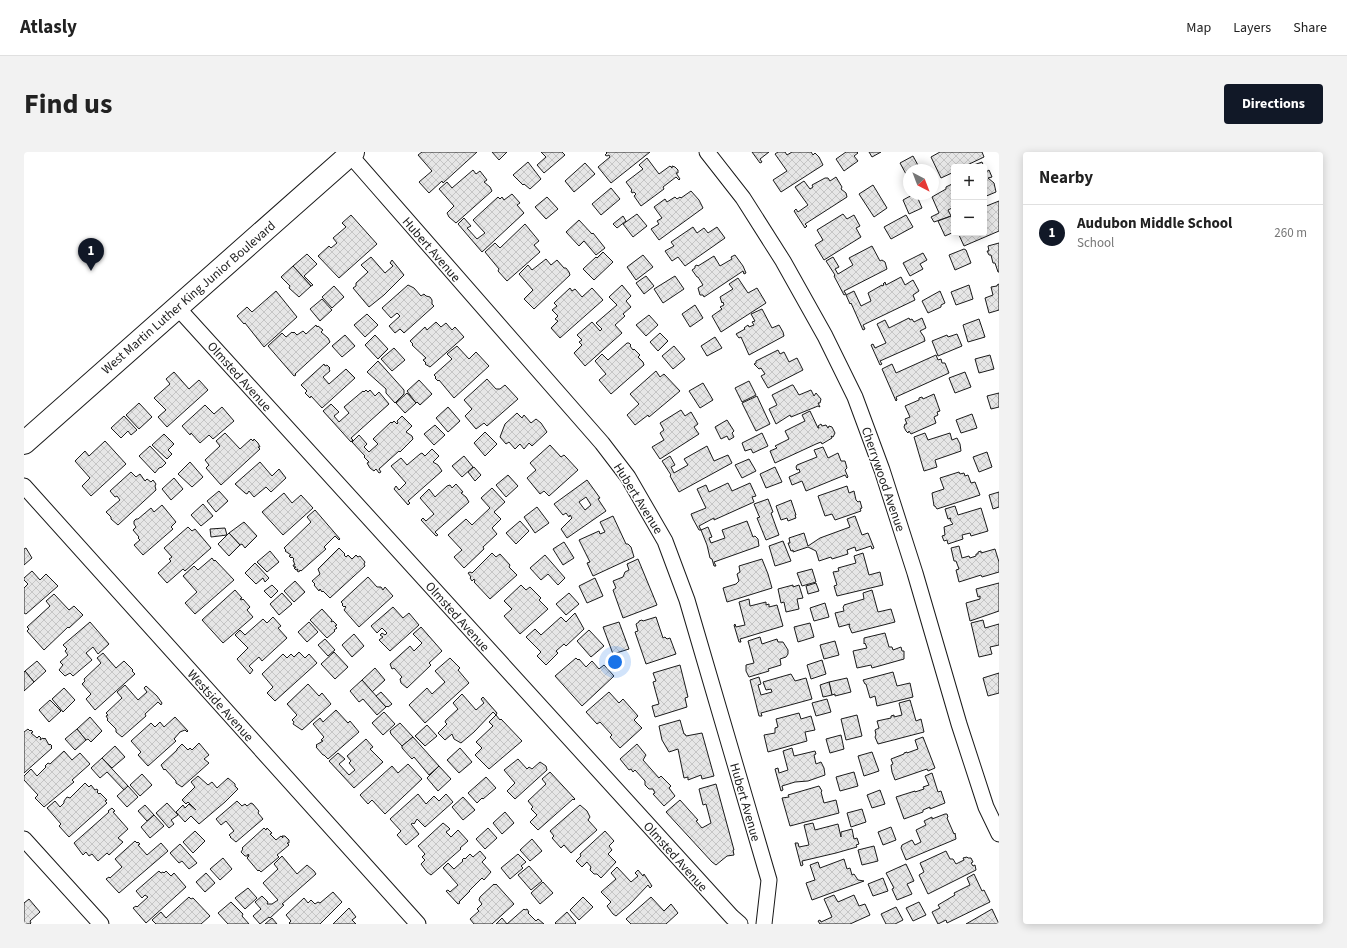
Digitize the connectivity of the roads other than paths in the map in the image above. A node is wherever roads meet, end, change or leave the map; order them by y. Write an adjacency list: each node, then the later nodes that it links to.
1 (707, 152): 6 (street, Cherrywood Avenue)
2 (351, 153): 3 (main road, West Martin Luther King Junior Boulevard); 11 (street, Hubert Avenue)
3 (178, 307): 4 (main road, West Martin Luther King Junior Boulevard); 10 (street, Olmsted Avenue)
4 (24, 443)
5 (24, 486): 9 (street, Westside Avenue)
6 (999, 834)
7 (24, 839): 8 (street)
8 (101, 924)
9 (418, 924)
10 (740, 924)
11 (764, 924)

